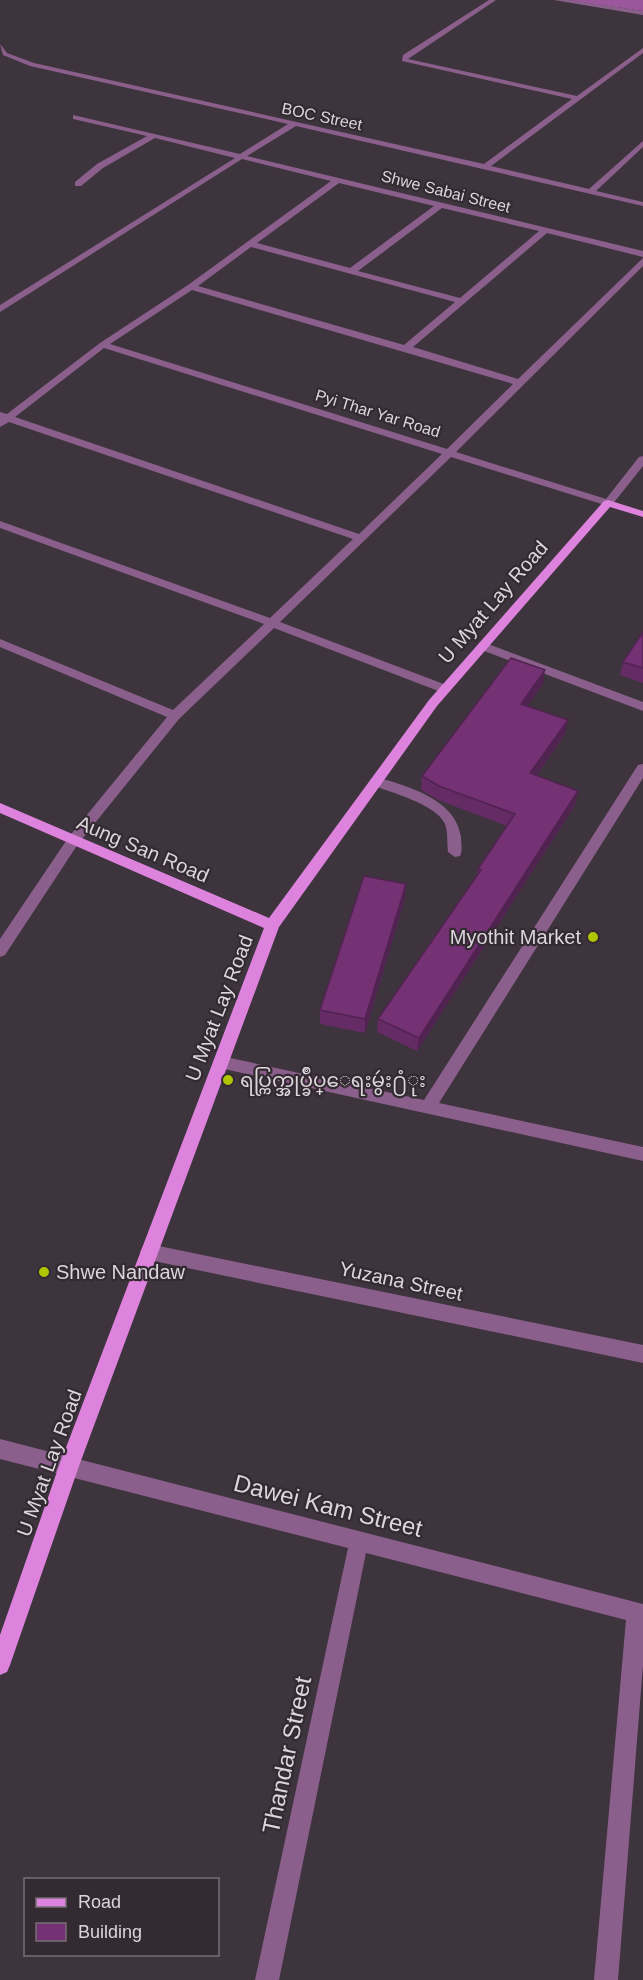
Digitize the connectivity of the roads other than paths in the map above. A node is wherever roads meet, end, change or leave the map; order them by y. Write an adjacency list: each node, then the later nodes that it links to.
1 (492, 0): 6 (street)
2 (557, 0): 3 (street)
3 (643, 13)
4 (0, 46): 8 (street, BOC Street)
5 (643, 50): 6 (street)
6 (578, 98): 12 (street)
7 (76, 117): 9 (street, Shwe Sabai Street)
8 (292, 124): 11 (street); 12 (street, BOC Street)
9 (153, 136): 11 (street, Shwe Sabai Street); 14 (street)
10 (643, 143): 15 (street)
11 (243, 157): 13 (street, Shwe Sabai Street); 25 (street)
12 (485, 167): 15 (street, BOC Street)
13 (338, 180): 17 (street, Shwe Sabai Street); 19 (street)
14 (78, 184)
15 (590, 192): 16 (street, BOC Street)
16 (643, 204)
17 (441, 205): 18 (street, Shwe Sabai Street); 22 (street)
18 (545, 231): 20 (street, Shwe Sabai Street); 24 (street)
19 (250, 244): 22 (street); 23 (street)
20 (643, 254)
21 (643, 261): 28 (street)
22 (352, 271): 24 (street)
23 (191, 287): 26 (street); 27 (street)
24 (461, 301): 27 (street)
25 (0, 309)
26 (103, 345): 29 (street); 30 (street, Pyi Thar Yar Road)
27 (406, 348): 28 (street)
28 (520, 383): 30 (street)
29 (3, 419): 35 (street)
30 (450, 452): 32 (street, Pyi Thar Yar Road); 35 (street)
31 (643, 459): 32 (street, U Myat Lay Road)
32 (608, 503): 33 (main road, Pyi Thar Yar Road); 38 (main road, U Myat Lay Road)
33 (643, 514)
34 (0, 524): 36 (street)
35 (361, 538): 36 (street)
36 (273, 622): 39 (street); 41 (street)
37 (0, 643): 41 (street)
38 (483, 646): 39 (main road, U Myat Lay Road); 40 (street)
39 (446, 689): 43 (main road, U Myat Lay Road)
40 (643, 707)
41 (175, 716): 45 (street)
42 (643, 768): 50 (street)
43 (376, 782): 46 (street); 47 (main road, U Myat Lay Road)
44 (0, 808): 45 (main road, Aung San Road)
45 (73, 841): 47 (main road, Aung San Road); 48 (street)
46 (455, 852)
47 (272, 925): 49 (main road, U Myat Lay Road)
48 (0, 951)
49 (221, 1062): 50 (street); 52 (main road, U Myat Lay Road)
50 (428, 1107): 51 (street)
51 (643, 1154)
52 (149, 1252): 53 (street, Yuzana Street); 55 (main road, U Myat Lay Road)
53 (643, 1354)
54 (0, 1449): 55 (street, Dawei Kam Street)
55 (69, 1466): 56 (street, Dawei Kam Street); 58 (main road, U Myat Lay Road)
56 (359, 1541): 57 (street, Dawei Kam Street); 59 (street, Thandar Street)
57 (640, 1613): 60 (street)
58 (0, 1665)
59 (267, 1980)
60 (606, 1980)

